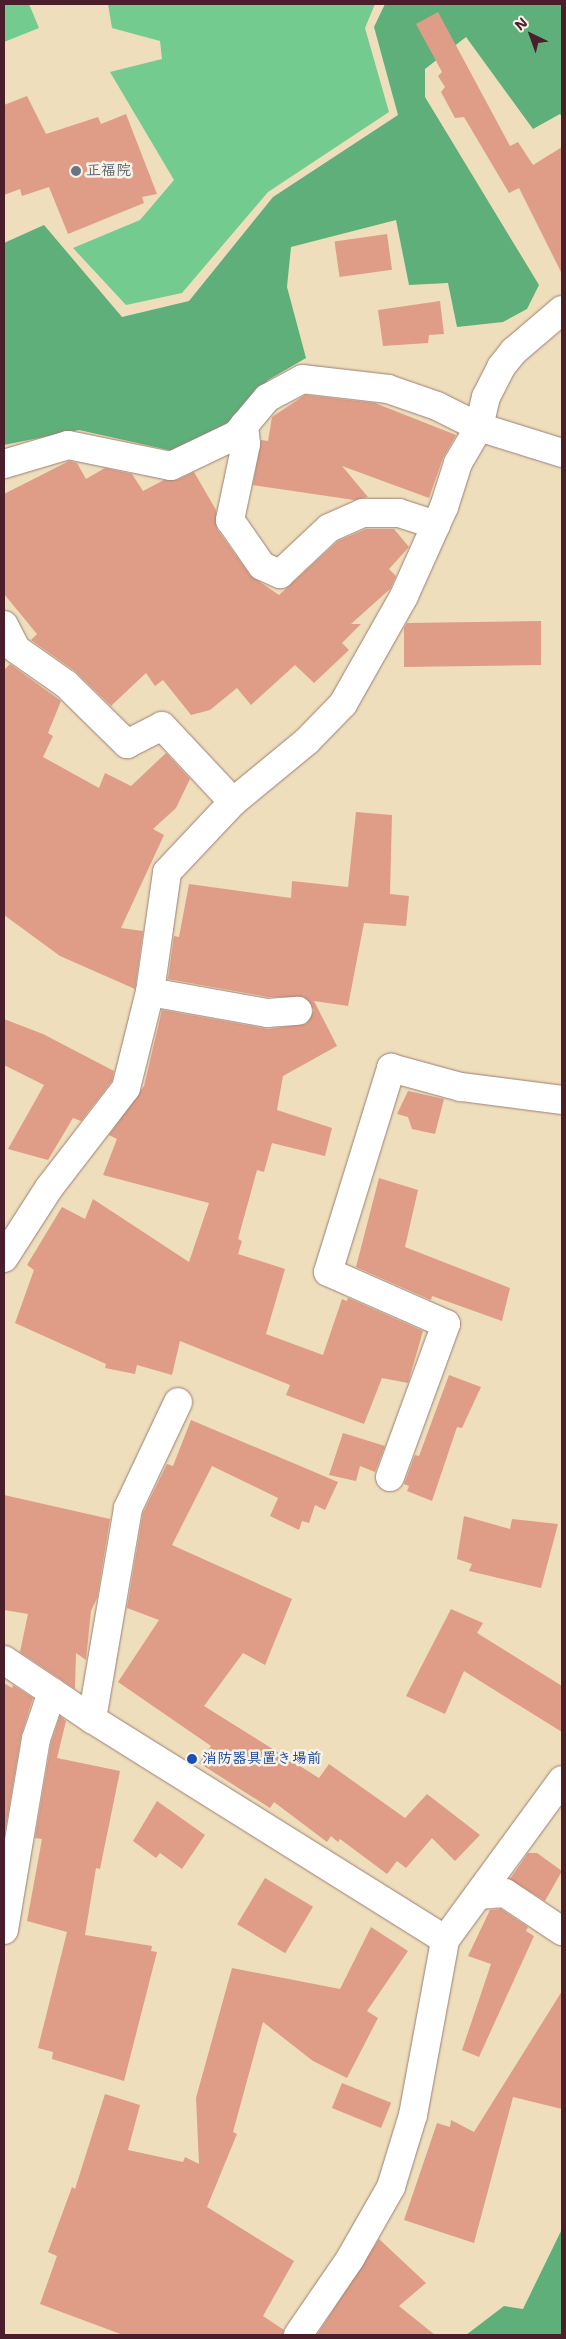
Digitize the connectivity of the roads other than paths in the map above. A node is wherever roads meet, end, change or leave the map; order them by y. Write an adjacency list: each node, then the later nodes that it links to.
1 (562, 310): 3 (street)
2 (244, 425): 3 (street); 5 (street); 6 (street)
3 (479, 427): 4 (street); 6 (street)
4 (562, 453)
5 (4, 464)
6 (436, 525): 8 (street)
7 (4, 625): 8 (street)
8 (233, 802): 9 (street)
9 (150, 992): 10 (street); 12 (street)
10 (298, 1010)
11 (562, 1100): 14 (street)
12 (4, 1258)
13 (178, 1402): 17 (street)
14 (390, 1477)
15 (4, 1660): 16 (street)
16 (52, 1692): 17 (street); 20 (street)
17 (92, 1719): 22 (street)
18 (562, 1780): 19 (street)
19 (478, 1895): 21 (street); 22 (street)
20 (4, 1930)
21 (562, 1931)
22 (445, 1940): 23 (street)
23 (298, 2335)

